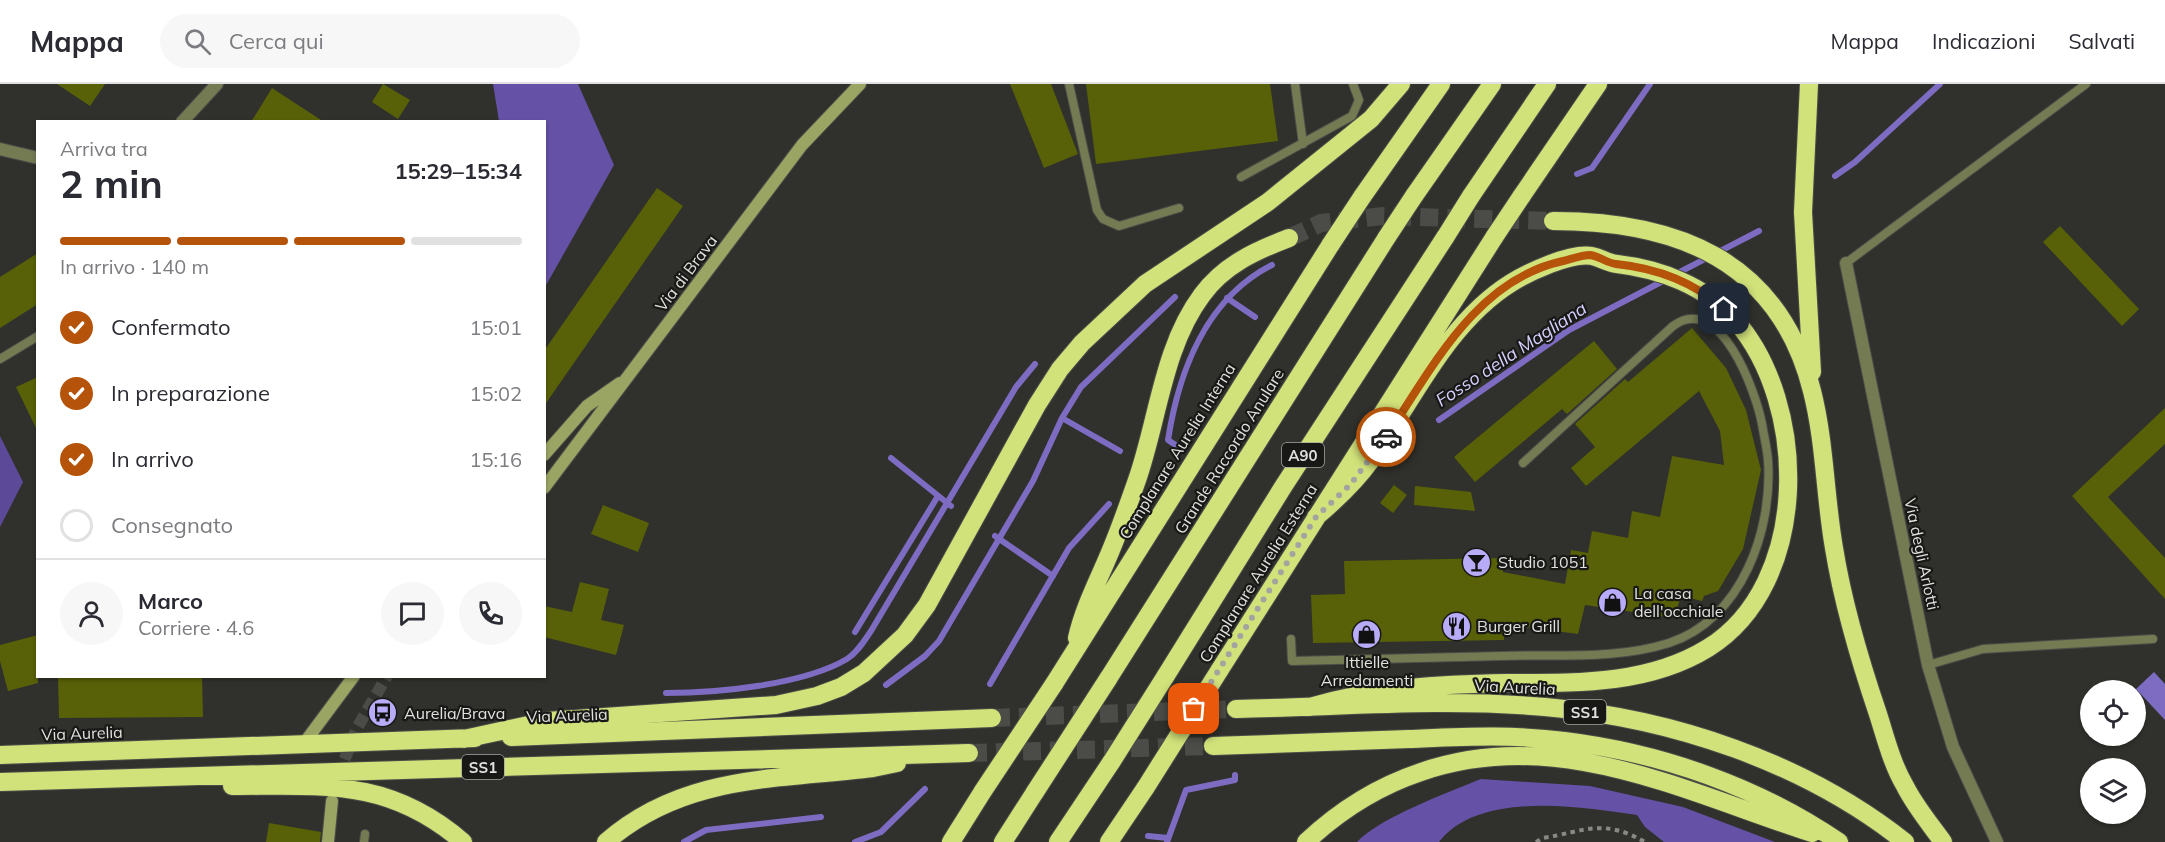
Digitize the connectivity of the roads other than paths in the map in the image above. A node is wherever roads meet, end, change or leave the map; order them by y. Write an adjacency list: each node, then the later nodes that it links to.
1 (217, 84): 13 (street)
2 (860, 84): 24 (street, Via di Brava)
3 (1070, 84): 18 (lane)
4 (1295, 84): 14 (lane)
5 (1353, 84): 14 (lane)
6 (1401, 84): 38 (highway)
7 (1441, 84): 32 (highway, Complanare Aurelia Interna, bridge)
8 (1492, 84): 54 (highway, Grande Raccordo Anulare / A90, bridge)
9 (1547, 84): 55 (highway, A90, bridge)
10 (1598, 84): 29 (highway, Complanare Aurelia Esterna, bridge)
11 (1809, 84): 25 (highway)
12 (2086, 84): 21 (lane)
13 (184, 120)
14 (1303, 144): 17 (lane)
15 (1, 152): 16 (street)
16 (36, 158)
17 (1241, 177)
18 (1179, 208)
19 (1553, 221): 25 (highway)
20 (1289, 238): 32 (highway)
21 (1846, 263): 33 (street, Via degli Arlotti)
22 (36, 337): 23 (lane)
23 (0, 359)
24 (631, 375): 26 (street); 28 (street, Via di Brava)
25 (1813, 395): 61 (highway)
26 (546, 453)
27 (1523, 463): 30 (lane)
28 (546, 485)
29 (1316, 517): 35 (highway); 47 (highway, Complanare Aurelia Esterna, bridge)
30 (1291, 639)
31 (2154, 639): 33 (lane)
32 (1073, 654): 48 (highway, Complanare Aurelia Interna, bridge)
33 (1928, 665): 62 (street, Via degli Arlotti)
34 (353, 678): 39 (street)
35 (1310, 707): 36 (highway, Via Aurelia / SS1); 60 (highway, Via Aurelia / SS1)
36 (1236, 709)
37 (992, 718): 38 (highway, Via Aurelia / SS1)
38 (464, 739): 39 (highway, Via Aurelia / SS1)
39 (302, 746): 43 (highway, Via Aurelia / SS1)
40 (1213, 746): 59 (highway, SS1)
41 (969, 753): 42 (highway, SS1)
42 (928, 754): 44 (highway, SS1); 51 (highway)
43 (0, 755)
44 (126, 777): 45 (highway, SS1); 50 (highway)
45 (0, 782)
46 (332, 801): 49 (street)
47 (1131, 809): 56 (highway, Complanare Aurelia Esterna); 57 (highway)
48 (963, 823): 52 (highway); 53 (highway, Complanare Aurelia Interna)
49 (328, 842)
50 (463, 842)
51 (606, 842)
52 (943, 842)
53 (951, 842)
54 (1003, 842)
55 (1058, 842)
56 (1109, 842)
57 (1119, 842)
58 (1306, 842): 59 (highway)
59 (1839, 842)
60 (1905, 842)
61 (1943, 842)
62 (1997, 842)

